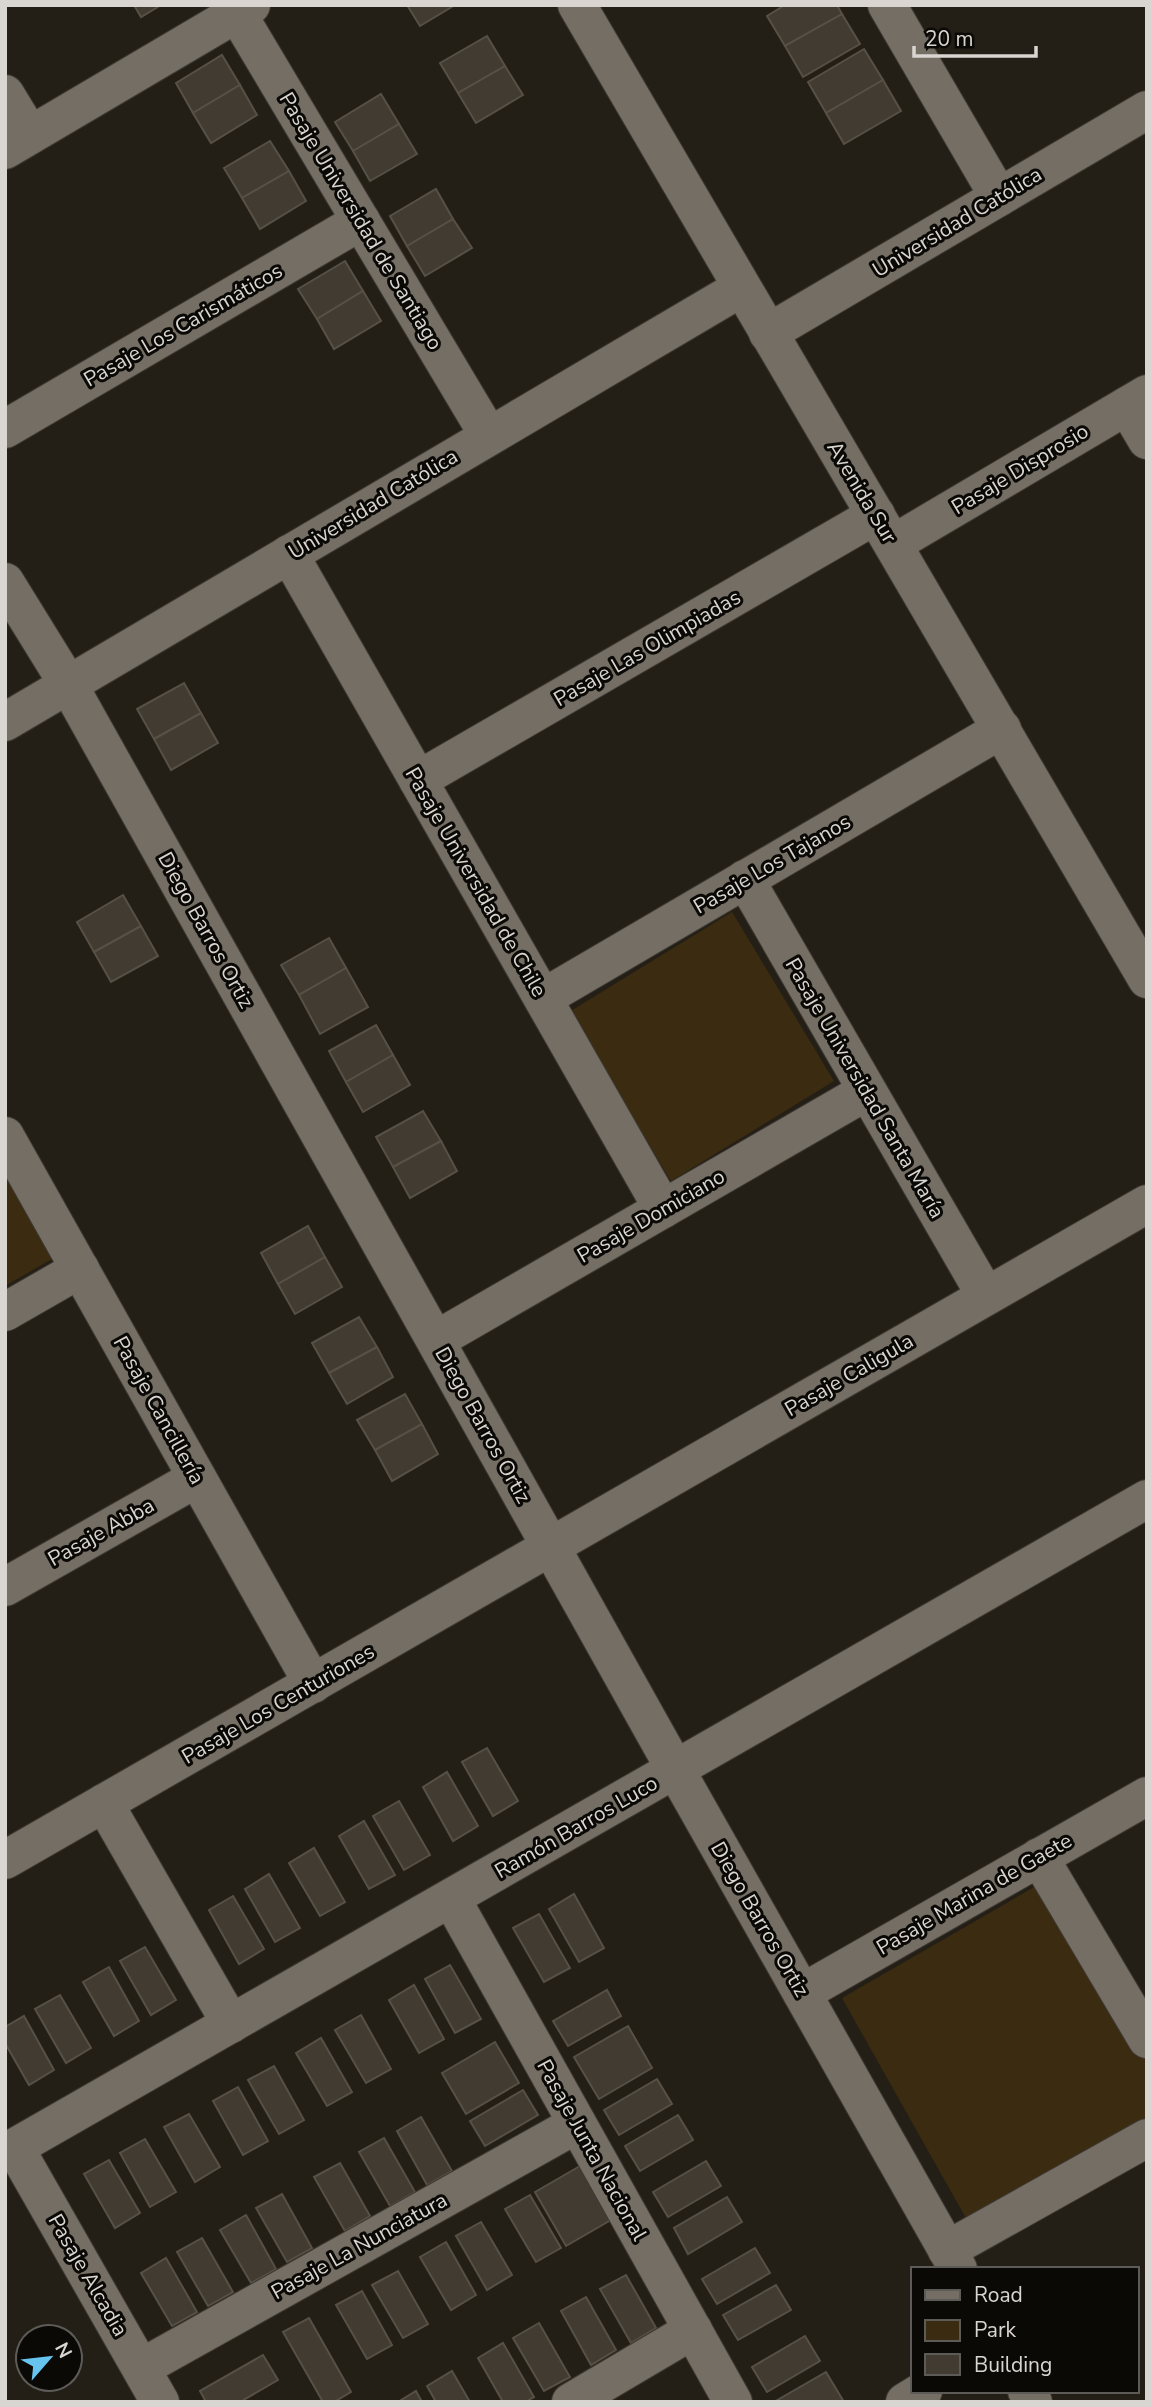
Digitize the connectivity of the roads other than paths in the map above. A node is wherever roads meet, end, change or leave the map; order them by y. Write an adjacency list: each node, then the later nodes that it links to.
1 (577, 5): 9 (street, Avenida Sur)
2 (887, 5): 7 (street)
3 (240, 8): 6 (street); 8 (street, Pasaje Universidad de Santiago)
4 (5, 93): 6 (street)
5 (1147, 110): 7 (street, Universidad Católica)
6 (18, 143)
7 (999, 197): 10 (street, Universidad Católica)
8 (361, 221): 12 (street, Pasaje Los Carismáticos); 13 (street, Pasaje Universidad de Santiago)
9 (741, 288): 10 (street, Avenida Sur); 13 (street, Universidad Católica)
10 (768, 334): 15 (street, Avenida Sur)
11 (1137, 400): 14 (street); 15 (street, Pasaje Disprosio)
12 (5, 429)
13 (489, 436): 16 (street, Universidad Católica)
14 (1147, 440)
15 (885, 530): 20 (street, Avenida Sur); 21 (street, Pasaje Las Olimpiadas)
16 (289, 554): 18 (street, Universidad Católica); 21 (street, Pasaje Universidad de Chile)
17 (5, 582): 18 (street, Diego Barros Ortiz)
18 (68, 684): 19 (street, Universidad Católica); 32 (street, Diego Barros Ortiz)
19 (5, 722)
20 (1002, 729): 22 (street, Pasaje Los Tajanos); 23 (street, Avenida Sur)
21 (418, 780): 24 (street, Pasaje Universidad de Chile)
22 (746, 879): 24 (street, Pasaje Los Tajanos); 25 (street, Pasaje Universidad Santa María)
23 (1147, 979)
24 (543, 998): 28 (street, Pasaje Universidad de Chile)
25 (867, 1091): 28 (street, Pasaje Domiciano); 30 (street, Pasaje Universidad Santa María)
26 (5, 1136): 29 (street, Pasaje Cancillería)
27 (1147, 1204): 30 (street, Pasaje Caligula)
28 (663, 1209): 32 (street, Pasaje Domiciano)
29 (80, 1269): 31 (street); 33 (street, Pasaje Cancillería)
30 (986, 1296): 35 (street, Pasaje Caligula)
31 (5, 1312)
32 (436, 1340): 35 (street, Diego Barros Ortiz)
33 (197, 1478): 36 (street, Pasaje Abba); 37 (street, Pasaje Cancillería)
34 (1147, 1499): 38 (street, Ramón Barros Luco)
35 (551, 1548): 37 (street, Pasaje Los Centuriones); 38 (street, Diego Barros Ortiz)
36 (5, 1587)
37 (313, 1684): 40 (street, Pasaje Los Centuriones)
38 (676, 1769): 43 (street, Ramón Barros Luco); 44 (street, Diego Barros Ortiz)
39 (1147, 1796): 41 (street, Pasaje Marina de Gaete)
40 (104, 1803): 42 (street, Pasaje Los Centuriones); 45 (street)
41 (1039, 1857): 44 (street, Pasaje Marina de Gaete); 46 (street)
42 (5, 1860)
43 (451, 1898): 45 (street, Ramón Barros Luco); 47 (street, Pasaje Junta Nacional)
44 (802, 1993): 50 (street, Diego Barros Ortiz)
45 (231, 2024): 49 (street, Ramón Barros Luco)
46 (1147, 2039)
47 (577, 2124): 51 (street, Pasaje Junta Nacional); 52 (street, Pasaje La Nunciatura)
48 (1147, 2138): 50 (street)
49 (10, 2150): 52 (street, Pasaje Alcadia)
50 (952, 2259)
51 (693, 2330): 54 (street); 55 (street, Pasaje Junta Nacional)
52 (141, 2368): 53 (street, Pasaje Alcadia)
53 (160, 2402)
54 (570, 2402)
55 (733, 2402)

